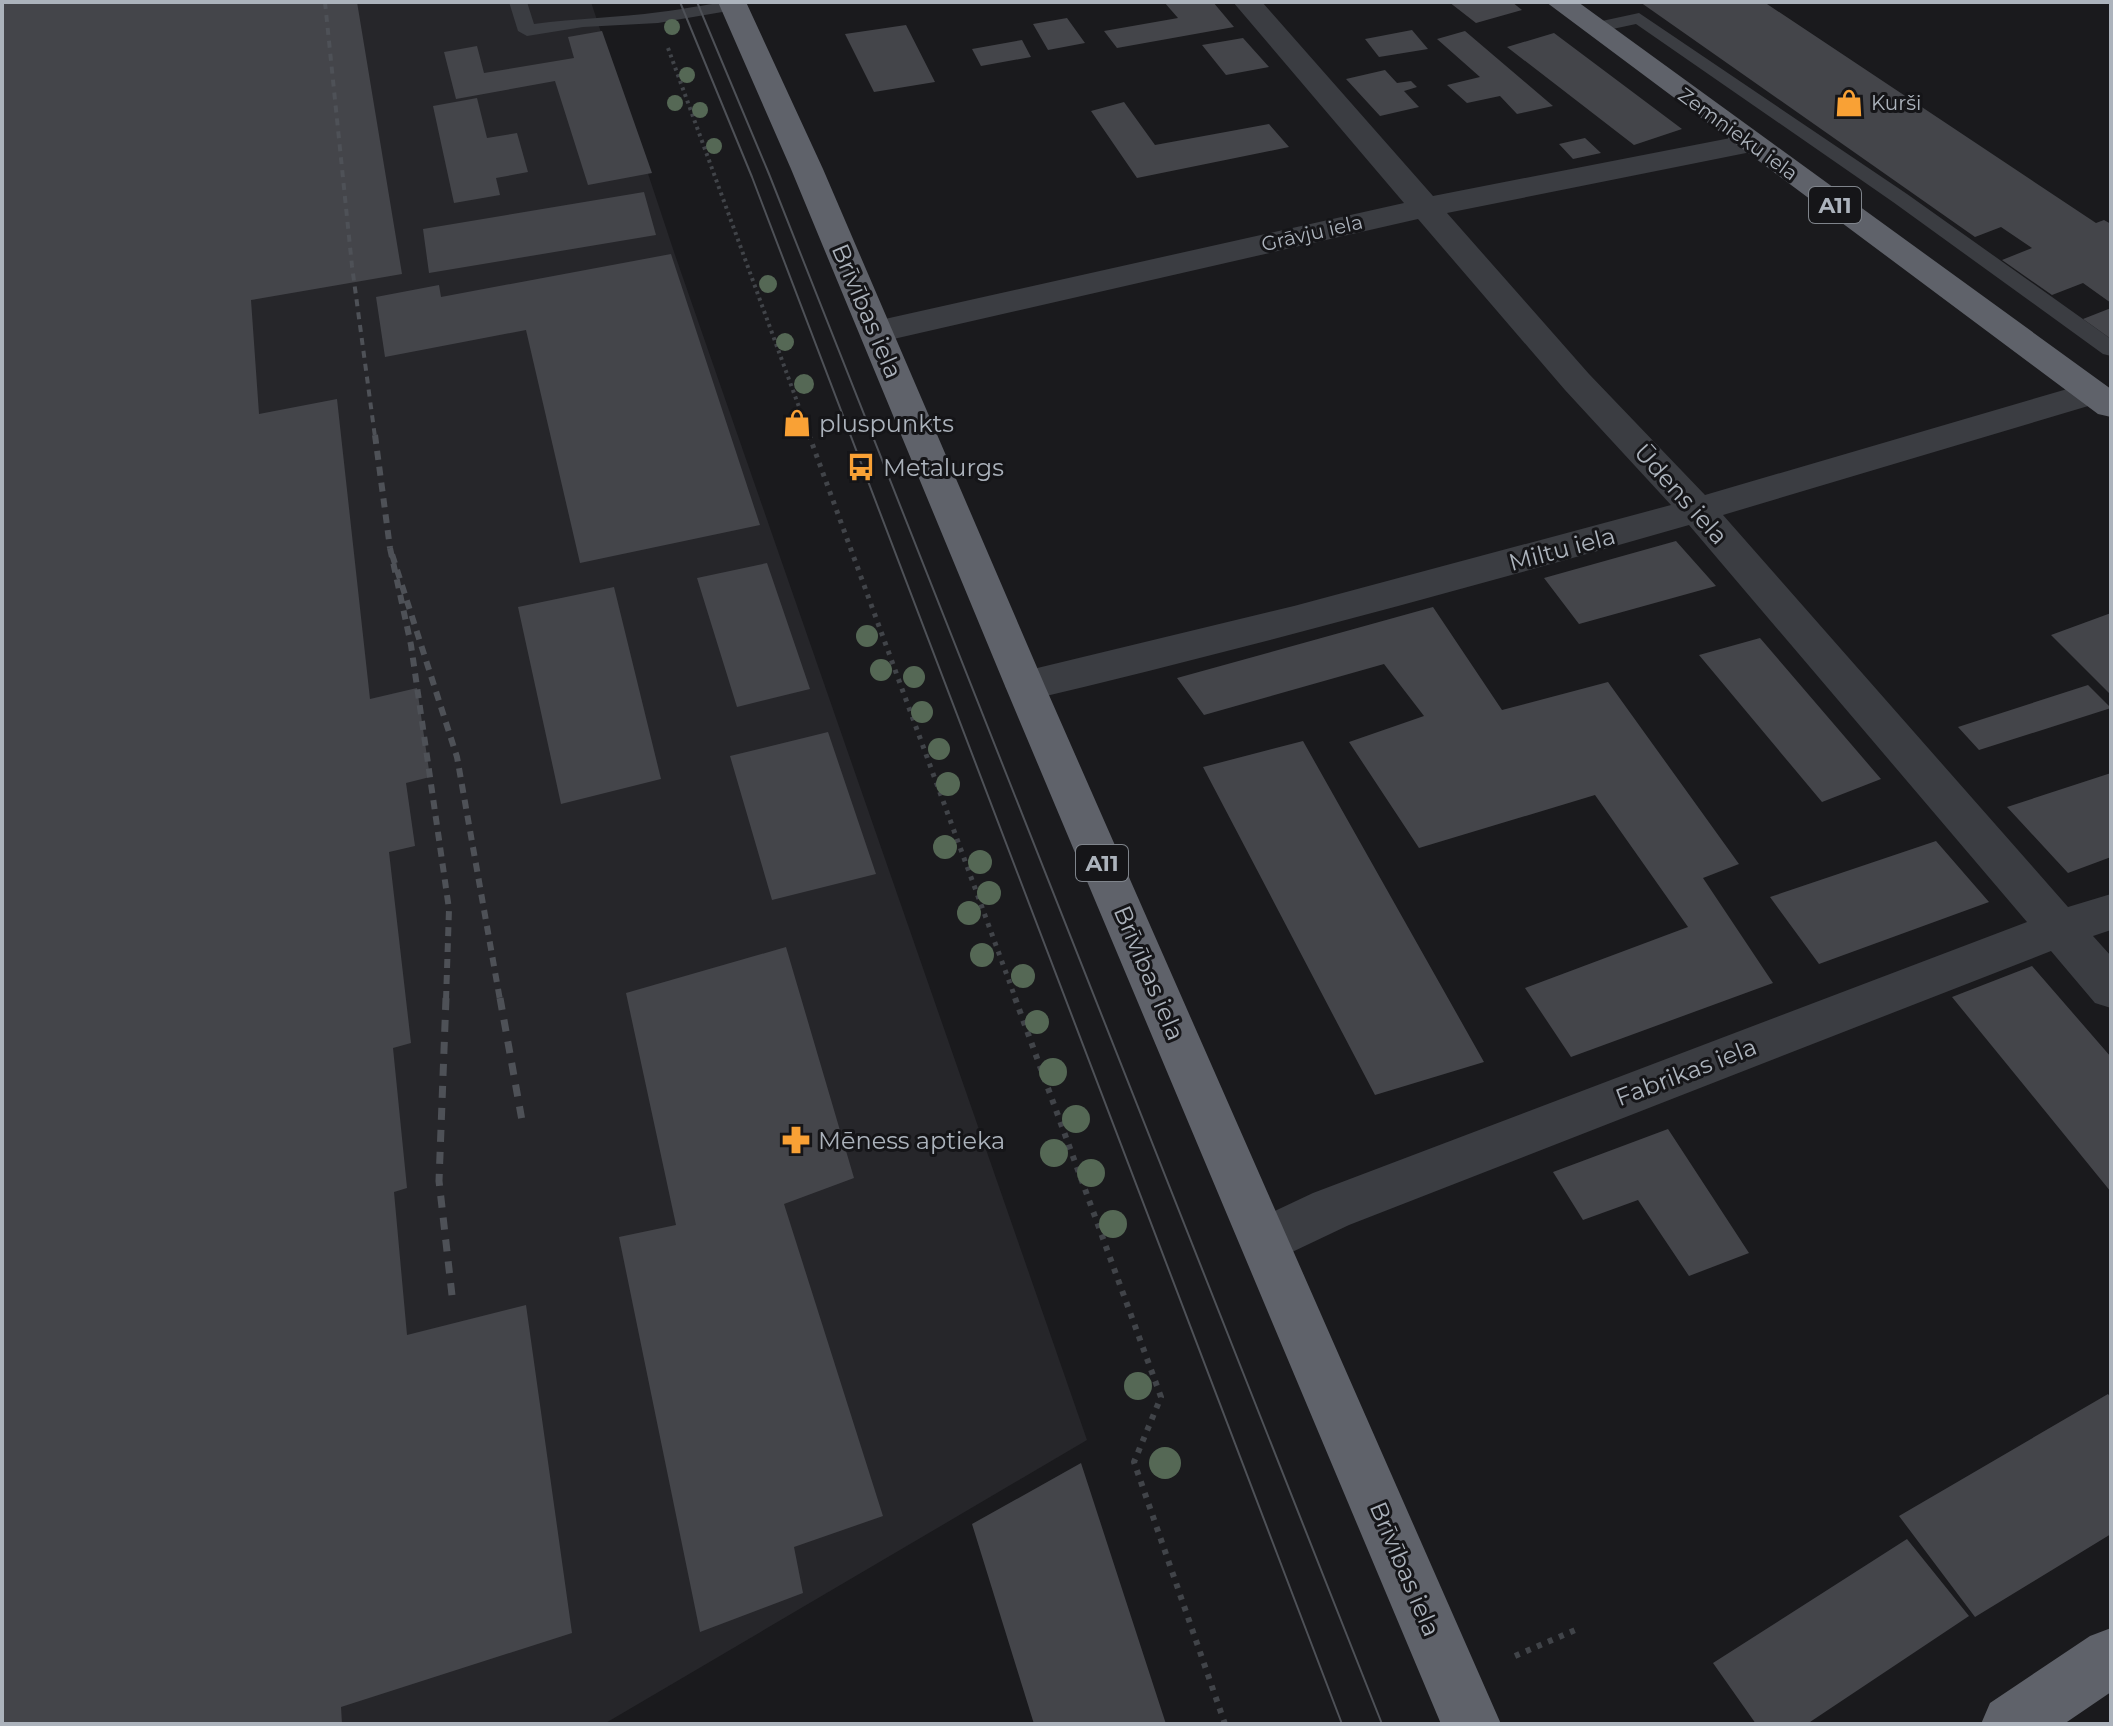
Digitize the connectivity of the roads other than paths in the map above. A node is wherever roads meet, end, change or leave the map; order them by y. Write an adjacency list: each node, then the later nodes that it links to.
1 (518, 2): 4 (lane)
2 (1247, 2): 7 (street, Ūdens iela)
3 (1560, 2): 5 (highway, Zemnieku iela / A11)
4 (733, 4): 8 (highway, Brīvības iela / A11)
5 (1594, 28): 6 (highway, Zemnieku iela / A11); 9 (lane)
6 (1751, 143): 7 (street, Grāvju iela); 10 (highway, Zemnieku iela / A11)
7 (1428, 207): 8 (street, Grāvju iela); 11 (street, Ūdens iela)
8 (876, 332): 12 (highway, Brīvības iela / A11)
9 (2111, 349)
10 (2105, 396): 11 (street, Miltu iela)
11 (1698, 511): 12 (street, Miltu iela); 14 (street, Ūdens iela)
12 (1025, 686): 16 (highway, Brīvības iela / A11)
13 (2111, 912): 14 (street, Fabrikas iela)
14 (2058, 929): 15 (street, Ūdens iela); 16 (street, Fabrikas iela)
15 (2111, 989)
16 (1265, 1241): 18 (highway, Brīvības iela / A11)
17 (2111, 1657): 19 (highway)
18 (1471, 1724)
19 (2011, 1724)

